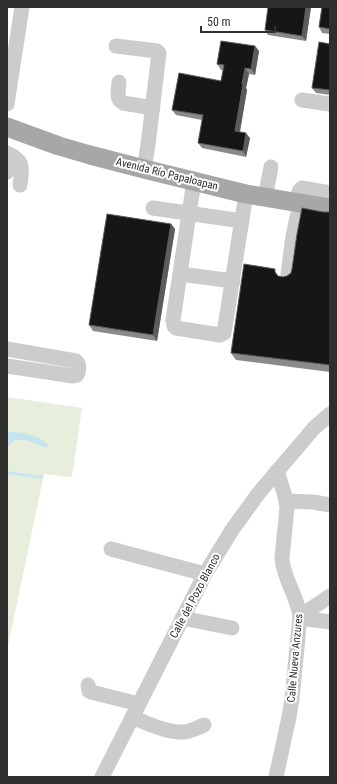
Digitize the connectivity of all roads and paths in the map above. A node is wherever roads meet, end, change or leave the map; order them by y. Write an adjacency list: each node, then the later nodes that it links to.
1 (22, 7): 5 (street)
2 (116, 46): 7 (street)
3 (119, 82): 7 (street)
4 (302, 100): 6 (street)
5 (7, 104)
6 (330, 104)
7 (152, 108): 11 (street)
8 (7, 127): 11 (main road, Avenida Río Papaloapan)
9 (9, 154): 12 (street); 14 (street)
10 (271, 167): 17 (street)
11 (144, 169): 13 (main road, Avenida Río Papaloapan)
12 (7, 172)
13 (194, 181): 16 (main road, Avenida Río Papaloapan); 21 (street)
14 (20, 185)
15 (330, 193): 18 (street)
16 (246, 194): 17 (main road, Avenida Río Papaloapan); 22 (street)
17 (265, 198): 18 (main road, Avenida Río Papaloapan)
18 (299, 203): 20 (main road, Avenida Río Papaloapan); 24 (street)
19 (152, 208): 21 (street)
20 (330, 208)
21 (189, 213): 22 (street); 23 (street)
22 (242, 221): 25 (street)
23 (180, 274): 25 (street); 25 (street)
24 (288, 275)
25 (232, 281)
26 (7, 349): 27 (street)
27 (7, 366)
28 (330, 414): 29 (street, Calle del Pozo Blanco)
29 (277, 471): 30 (street, Calle Nueva Anzures); 33 (street, Calle del Pozo Blanco)
30 (287, 501): 31 (street); 35 (street, Calle Nueva Anzures)
31 (330, 505)
32 (111, 549): 33 (street)
33 (204, 574): 36 (street, Calle del Pozo Blanco)
34 (330, 596): 35 (street)
35 (300, 617): 37 (street); 43 (street, Calle Nueva Anzures)
36 (182, 618): 38 (street); 40 (street, Calle del Pozo Blanco)
37 (330, 622)
38 (232, 628)
39 (88, 685): 40 (street)
40 (135, 710): 41 (street); 42 (street, Calle del Pozo Blanco)
41 (204, 725)
42 (102, 777)
43 (276, 777)

